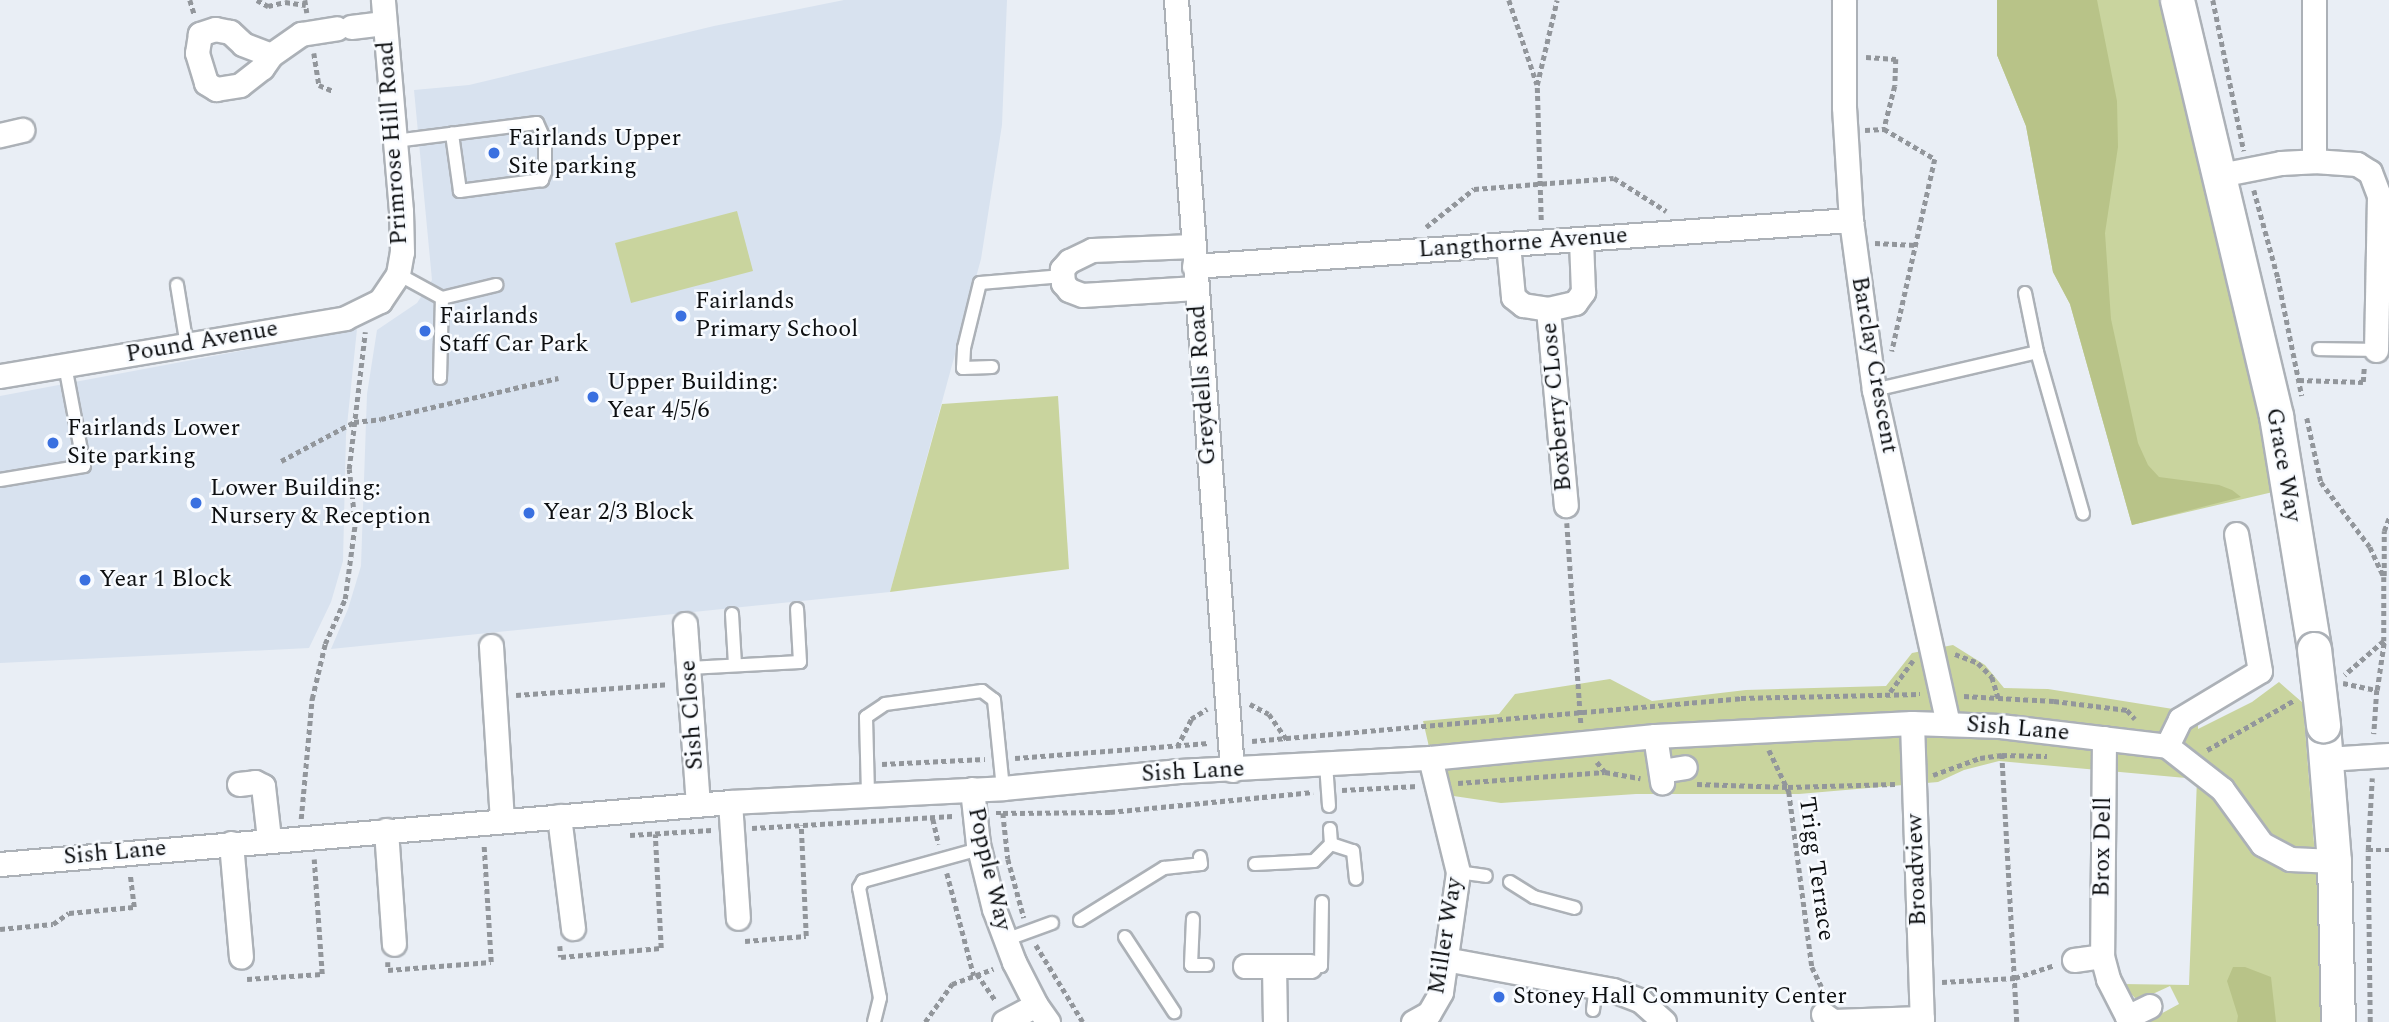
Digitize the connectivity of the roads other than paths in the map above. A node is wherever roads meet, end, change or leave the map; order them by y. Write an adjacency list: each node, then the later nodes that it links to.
1 (1176, 0): 14 (street, Greydells Road)
2 (1844, 0): 11 (street, Barclay Crescent)
3 (2177, 0): 10 (street, Grace Way)
4 (2314, 0): 9 (street)
5 (383, 11): 6 (street); 8 (street, Primrose Hill Road)
6 (271, 55)
7 (452, 134): 7 (lane); 8 (lane)
8 (395, 141): 16 (street, Primrose Hill Road)
9 (2314, 161): 10 (street); 24 (street)
10 (2234, 172): 48 (street, Grace Way, bridge)
11 (1851, 220): 12 (street, Langthorne Avenue); 30 (street, Barclay Crescent)
12 (1581, 240): 13 (street, Langthorne Avenue); 21 (street, Boxberry CLose)
13 (1508, 244): 14 (street, Langthorne Avenue); 21 (street, Boxberry CLose)
14 (1194, 267): 15 (street); 15 (street); 51 (street, Greydells Road)
15 (1063, 275): 27 (lane)
16 (395, 279): 20 (lane); 22 (street, Pound Avenue)
17 (177, 285): 22 (lane)
18 (496, 285): 20 (lane)
19 (2025, 293): 25 (lane)
20 (442, 298): 29 (lane)
21 (1548, 309): 32 (street, Boxberry CLose)
22 (187, 346): 26 (street, Pound Avenue)
23 (2319, 349): 24 (lane)
24 (2376, 350)
25 (2037, 352): 30 (lane); 33 (lane)
26 (65, 365): 28 (street, Pound Avenue); 31 (lane)
27 (992, 367)
28 (0, 376)
29 (440, 378)
30 (1874, 390): 42 (street, Barclay Crescent)
31 (0, 480)
32 (1566, 505)
33 (2083, 514)
34 (2236, 534): 45 (street)
35 (797, 609): 39 (lane)
36 (732, 614): 39 (lane)
37 (685, 624): 40 (street, Sish Close)
38 (491, 646): 60 (street)
39 (735, 665): 40 (lane)
40 (690, 675): 57 (street, Sish Close)
41 (1912, 723): 42 (street, Sish Lane); 43 (street, Sish Lane); 101 (street, Broadview)
42 (1948, 723): 44 (street, Sish Lane)
43 (1655, 736): 47 (street, Sish Lane); 50 (street)
44 (2104, 738): 45 (street, Sish Lane); 85 (street, Brox Dell)
45 (2162, 746): 68 (street, Sish Lane)
46 (2381, 755): 48 (street)
47 (1430, 758): 49 (street, Sish Lane); 71 (street, Miller Way)
48 (2326, 759): 68 (street, Grace Way)
49 (1326, 764): 51 (street, Sish Lane); 58 (lane)
50 (1685, 767)
51 (1232, 770): 53 (street, Sish Lane)
52 (239, 784): 63 (street)
53 (1003, 788): 54 (street, Sish Lane); 55 (lane)
54 (972, 789): 55 (street, Sish Lane); 66 (street, Popple Way)
55 (868, 793): 56 (street, Sish Lane)
56 (730, 802): 57 (street, Sish Lane); 77 (street)
57 (698, 805): 59 (street, Sish Lane)
58 (1329, 806)
59 (559, 816): 60 (street, Sish Lane); 81 (street)
60 (502, 820): 62 (street, Sish Lane)
61 (1331, 829): 65 (lane)
62 (386, 830): 63 (street, Sish Lane); 84 (street)
63 (269, 839): 64 (street, Sish Lane)
64 (231, 843): 69 (street, Sish Lane); 86 (street)
65 (1331, 845): 70 (lane); 73 (lane)
66 (979, 849): 83 (street, Popple Way); 103 (lane)
67 (1200, 857): 79 (lane)
68 (2334, 861): 106 (street, Grace Way)
69 (0, 864)
70 (1255, 864)
71 (1458, 872): 72 (lane); 87 (street, Miller Way)
72 (1486, 876)
73 (1356, 879)
74 (1510, 882): 76 (lane)
75 (1322, 902): 92 (lane)
76 (1575, 908)
77 (738, 918)
78 (1192, 919): 89 (lane)
79 (1080, 920)
80 (1052, 923): 83 (lane)
81 (566, 936)
82 (1125, 937): 96 (lane)
83 (1005, 940): 97 (street, Popple Way)
84 (390, 951)
85 (2102, 956): 88 (street); 100 (street, Brox Dell)
86 (241, 957)
87 (1445, 959): 93 (street); 99 (street, Miller Way)
88 (2074, 960)
89 (1207, 965)
90 (1240, 965): 91 (street)
91 (1274, 966): 92 (street); 104 (street)
92 (1310, 966)
93 (1596, 986): 95 (lane); 105 (street)
94 (2150, 1006): 100 (street, Brox Dell)
95 (1593, 1010)
96 (1174, 1012)
97 (1042, 1013): 102 (street)
98 (1816, 1018): 101 (street, Broadview)
99 (1427, 1019)
100 (2128, 1019)
101 (1922, 1020)
102 (1007, 1021)
103 (874, 1022)
104 (1275, 1022)
105 (1664, 1022)
106 (2338, 1022)

